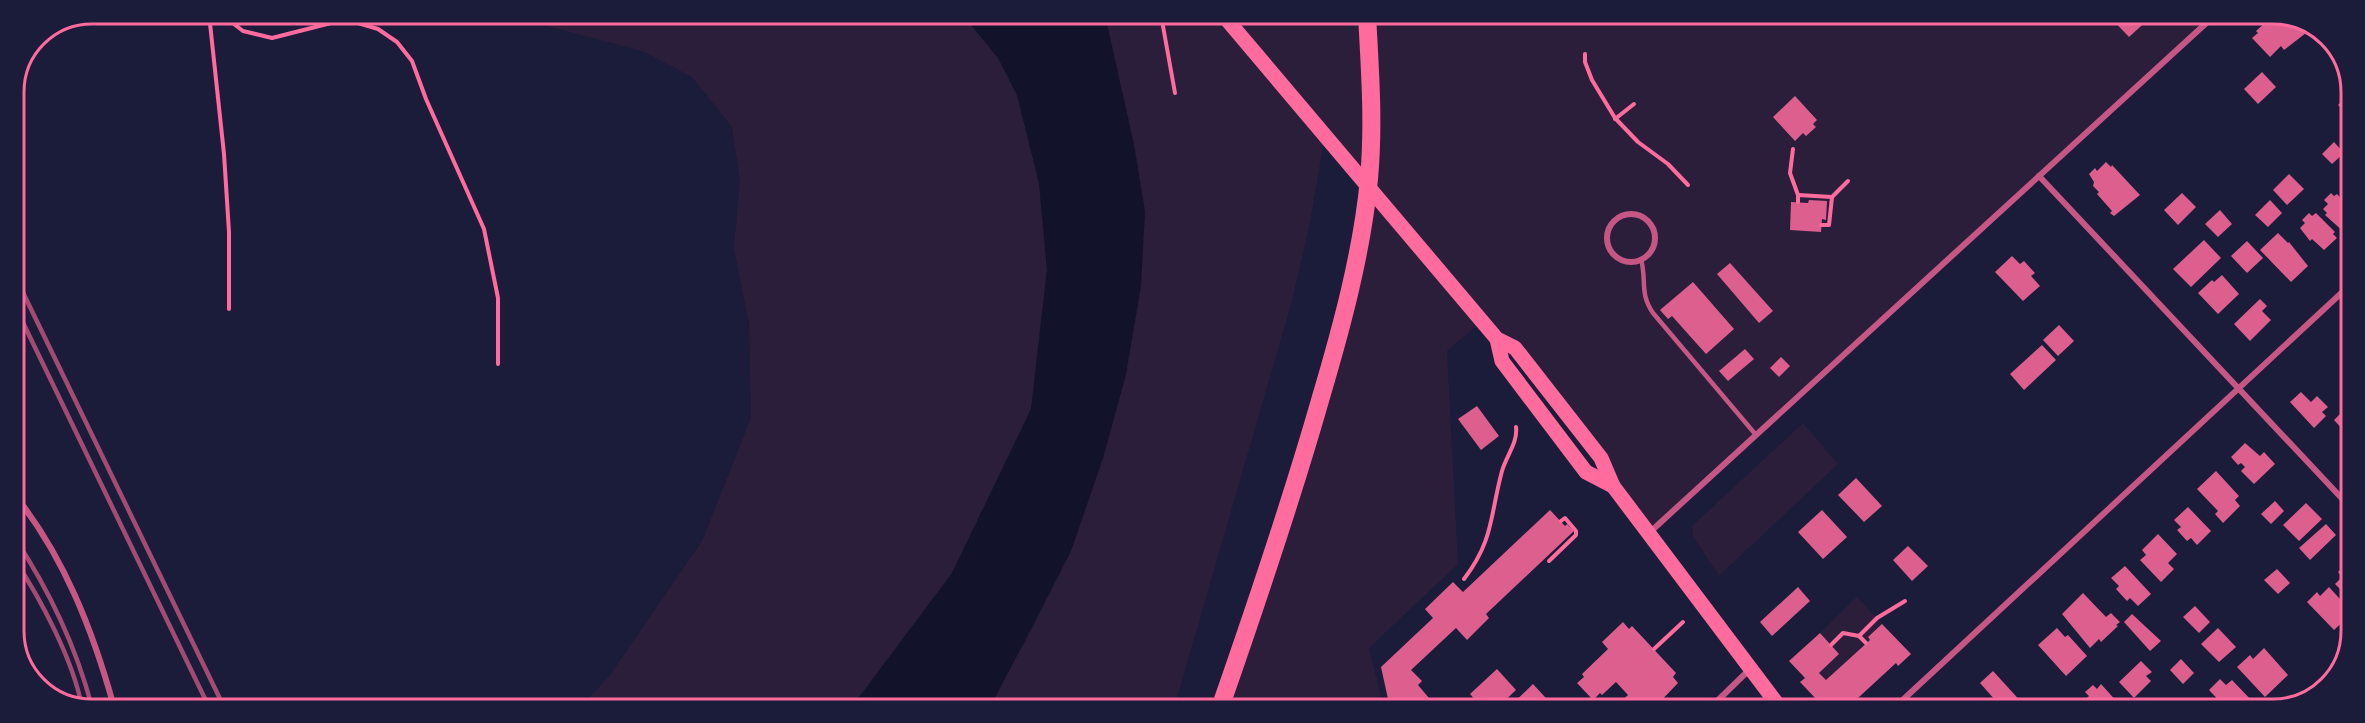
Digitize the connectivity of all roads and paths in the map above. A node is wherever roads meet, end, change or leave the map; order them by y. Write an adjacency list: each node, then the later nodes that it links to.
1 (210, 24): 23 (path)
2 (234, 24): 3 (path)
3 (327, 24)
4 (361, 24): 24 (path)
5 (1163, 24): 10 (path)
6 (1230, 24): 31 (main road)
7 (1367, 24): 42 (highway)
8 (2205, 24): 14 (street)
9 (1585, 54): 12 (path)
10 (1175, 93)
11 (1634, 104): 12 (path)
12 (1615, 119): 16 (path)
13 (1793, 149): 17 (path)
14 (2039, 176): 25 (street); 27 (street)
15 (1848, 181): 18 (path)
16 (1688, 185)
17 (1798, 195): 18 (path); 19 (path)
18 (1832, 197): 20 (path)
19 (1798, 202)
20 (1821, 225)
21 (1641, 259): 21 (street); 27 (lane)
22 (2341, 293): 25 (street)
23 (229, 309)
24 (498, 364)
25 (2239, 388): 28 (street); 45 (street)
26 (1516, 427): 33 (path)
27 (1756, 435): 31 (street)
28 (2341, 497)
29 (24, 510): 41 (street)
30 (1561, 521): 32 (path)
31 (1648, 533): 40 (main road)
32 (1549, 561)
33 (1464, 579)
34 (1905, 601): 36 (path)
35 (1683, 622): 39 (path)
36 (1859, 636): 37 (path); 38 (path)
37 (1866, 643)
38 (1831, 645)
39 (1654, 649)
40 (1750, 668): 43 (street); 44 (main road)
41 (112, 699)
42 (1223, 699)
43 (1719, 699)
44 (1773, 699)
45 (1904, 699)

